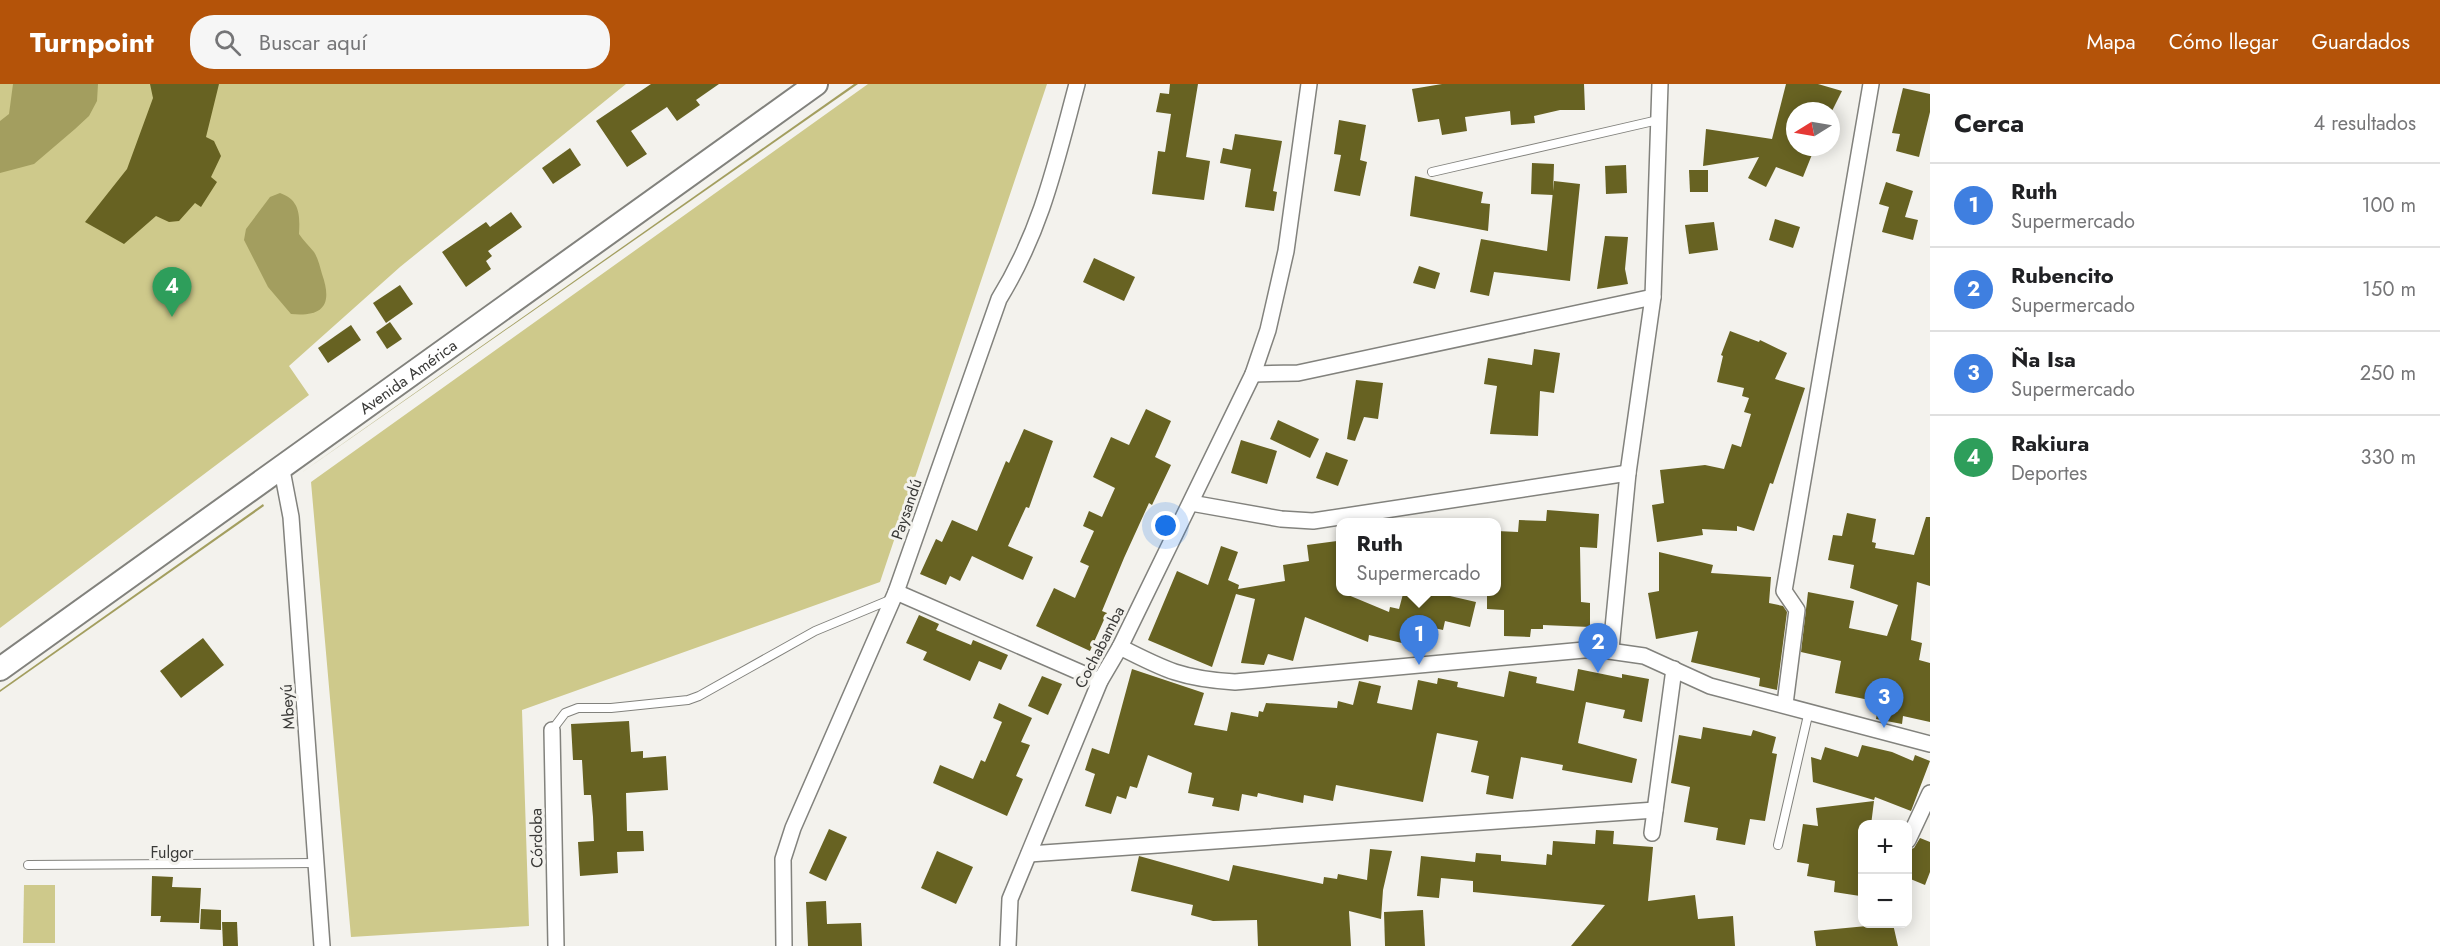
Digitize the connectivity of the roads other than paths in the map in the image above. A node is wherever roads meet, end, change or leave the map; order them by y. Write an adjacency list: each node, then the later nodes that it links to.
1 (816, 84): 10 (main road, Avenida América)
2 (1077, 84): 13 (street, Paysandú)
3 (1309, 84): 9 (street, Cochabamba)
4 (1660, 84): 6 (street)
5 (1871, 84): 19 (street)
6 (1658, 120): 7 (lane); 8 (street)
7 (1432, 172)
8 (1653, 297): 9 (street); 11 (street)
9 (1253, 374): 12 (street, Cochabamba)
10 (281, 465): 16 (main road, Avenida América); 29 (street, Mbeyú)
11 (1628, 473): 12 (street); 15 (street)
12 (1191, 503): 14 (street, Cochabamba)
13 (895, 595): 18 (street); 21 (lane); 33 (street, Paysandú)
14 (1120, 647): 15 (street); 18 (street, Cochabamba)
15 (1611, 650): 17 (street)
16 (0, 669)
17 (1674, 669): 19 (street); 24 (street)
18 (1100, 681): 28 (street, Cochabamba)
19 (1785, 704): 20 (street)
20 (1809, 711): 22 (street); 27 (lane)
21 (552, 730): 32 (street, Córdoba)
22 (1930, 744)
23 (1929, 799): 25 (street)
24 (1655, 810): 26 (street); 28 (street)
25 (1912, 832)
26 (1652, 833)
27 (1778, 845)
28 (1029, 854): 34 (street, Cochabamba)
29 (316, 863): 30 (lane, Fulgor); 31 (street, Mbeyú)
30 (28, 865)
31 (322, 946)
32 (556, 946)
33 (784, 946)
34 (1008, 946)

